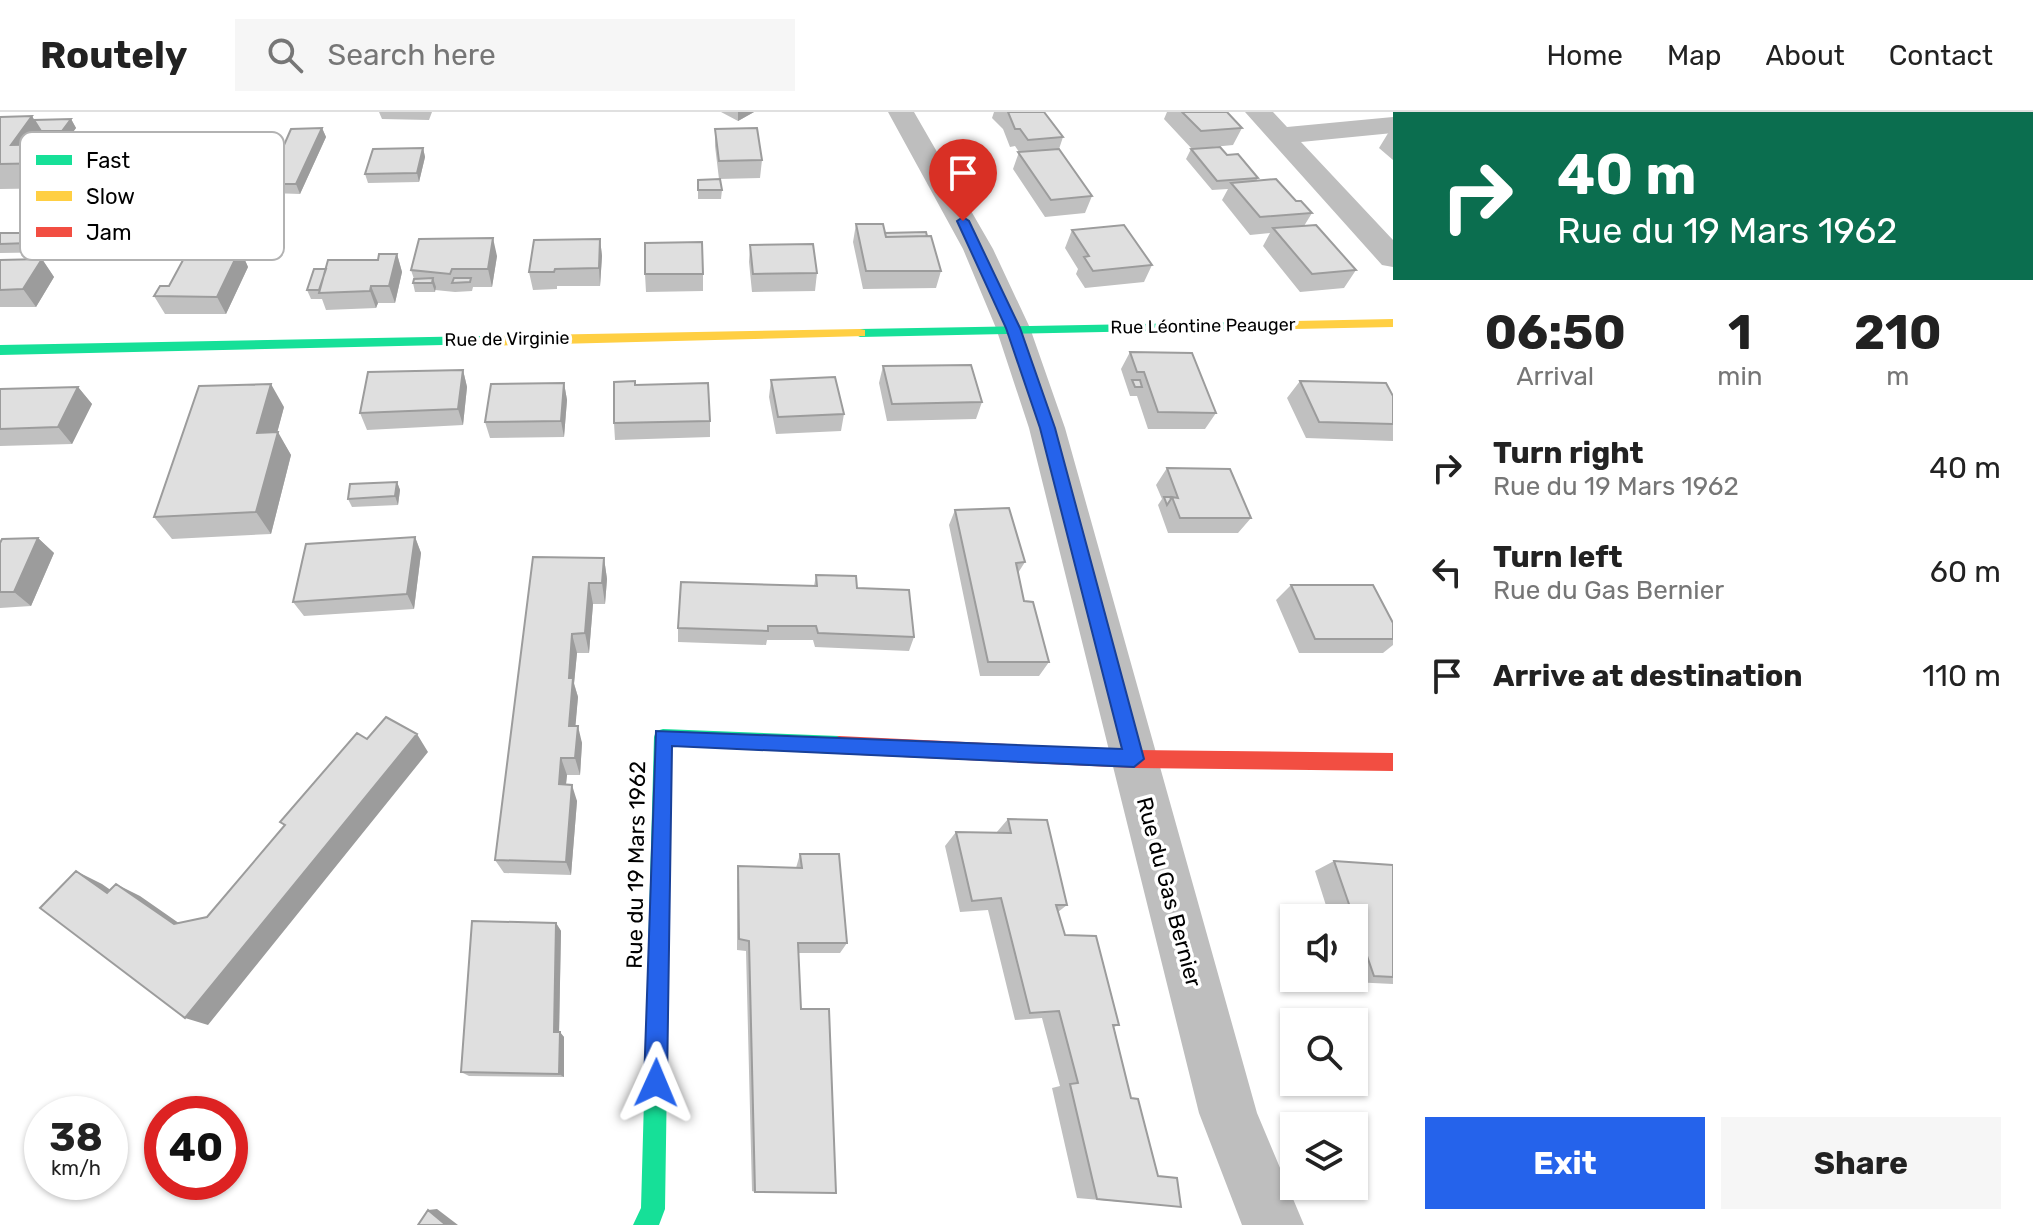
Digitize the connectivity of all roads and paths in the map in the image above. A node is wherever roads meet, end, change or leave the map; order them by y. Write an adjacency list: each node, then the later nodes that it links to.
1 (901, 112): 7 (street, Rue du Gas Bernier)
2 (1258, 112): 4 (street)
3 (1393, 125): 4 (street)
4 (1279, 136): 5 (street)
5 (1393, 258)
6 (1393, 323): 7 (street, Rue Léontine Peauger)
7 (1013, 328): 8 (street, Rue de Virginie); 9 (street, Rue du Gas Bernier)
8 (0, 350)
9 (1134, 759): 10 (street); 11 (street, Rue du 19 Mars 1962); 12 (street, Rue du Gas Bernier)
10 (1393, 762)
11 (646, 1225)
12 (1273, 1225)

